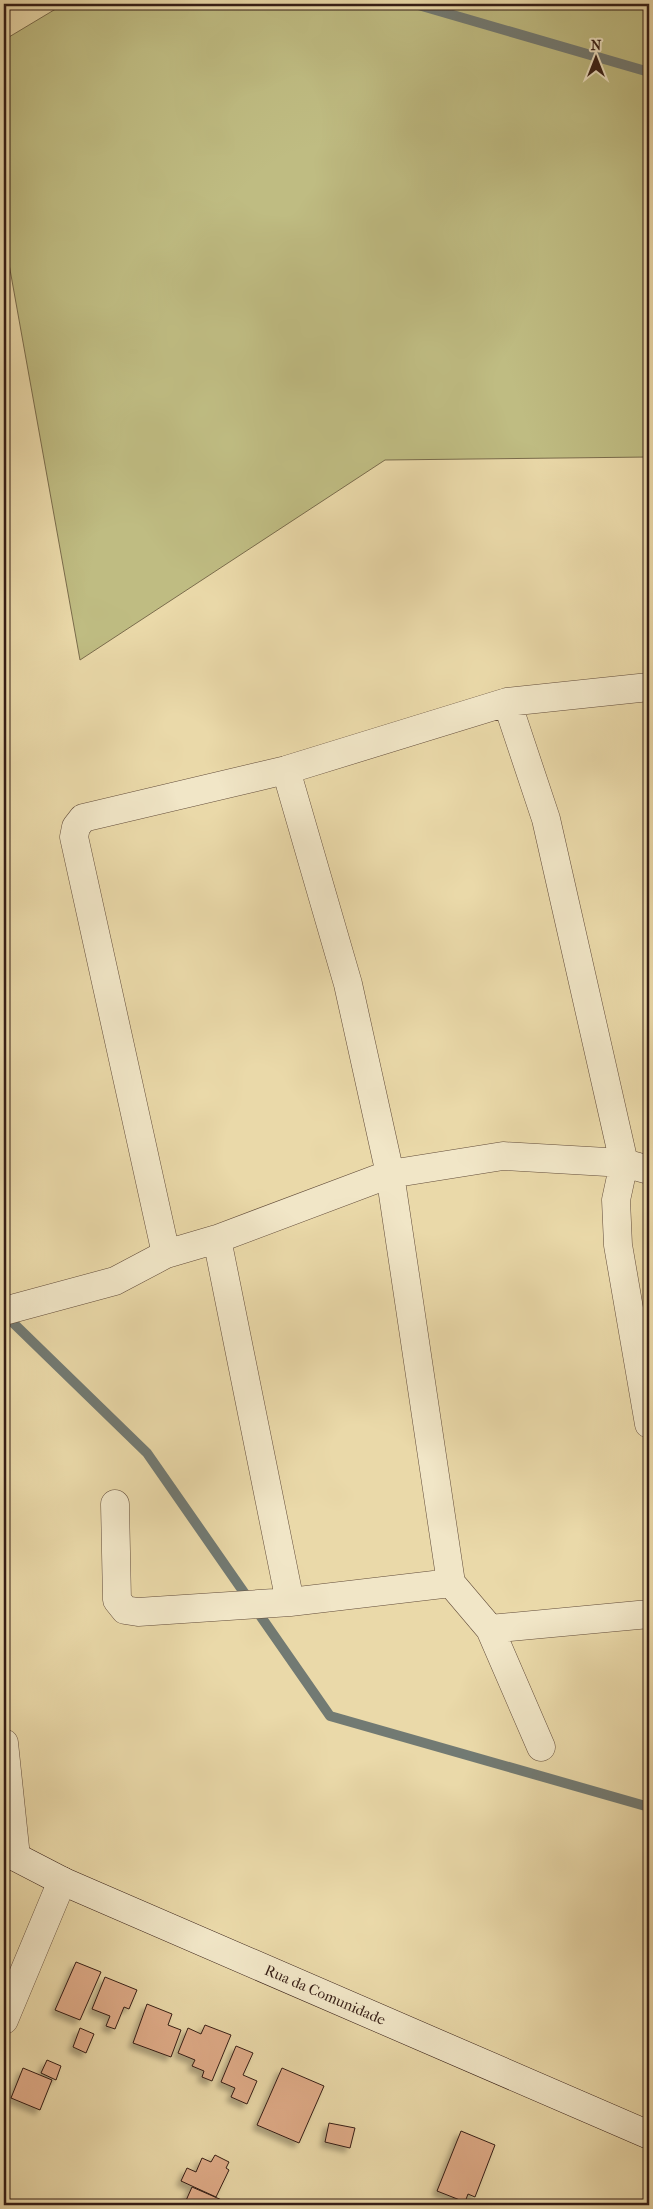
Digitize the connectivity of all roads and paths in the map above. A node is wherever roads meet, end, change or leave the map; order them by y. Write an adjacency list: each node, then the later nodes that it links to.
1 (649, 687): 2 (street)
2 (507, 702): 3 (street); 4 (street)
3 (286, 770): 5 (street); 7 (street)
4 (637, 1167): 5 (street); 9 (street)
5 (390, 1174): 6 (street); 11 (street)
6 (217, 1238): 7 (street); 12 (street)
7 (166, 1254): 8 (street)
8 (4, 1311)
9 (649, 1424)
10 (115, 1504): 12 (street)
11 (451, 1583): 12 (street); 14 (street)
12 (290, 1602)
13 (649, 1614): 14 (street)
14 (490, 1629): 16 (street)
15 (4, 1743): 17 (street)
16 (541, 1748)
17 (10, 1854): 18 (street, Rua da Comunidade)
18 (62, 1881): 19 (street); 20 (street, Rua da Comunidade)
19 (4, 2020)
20 (649, 2135)

